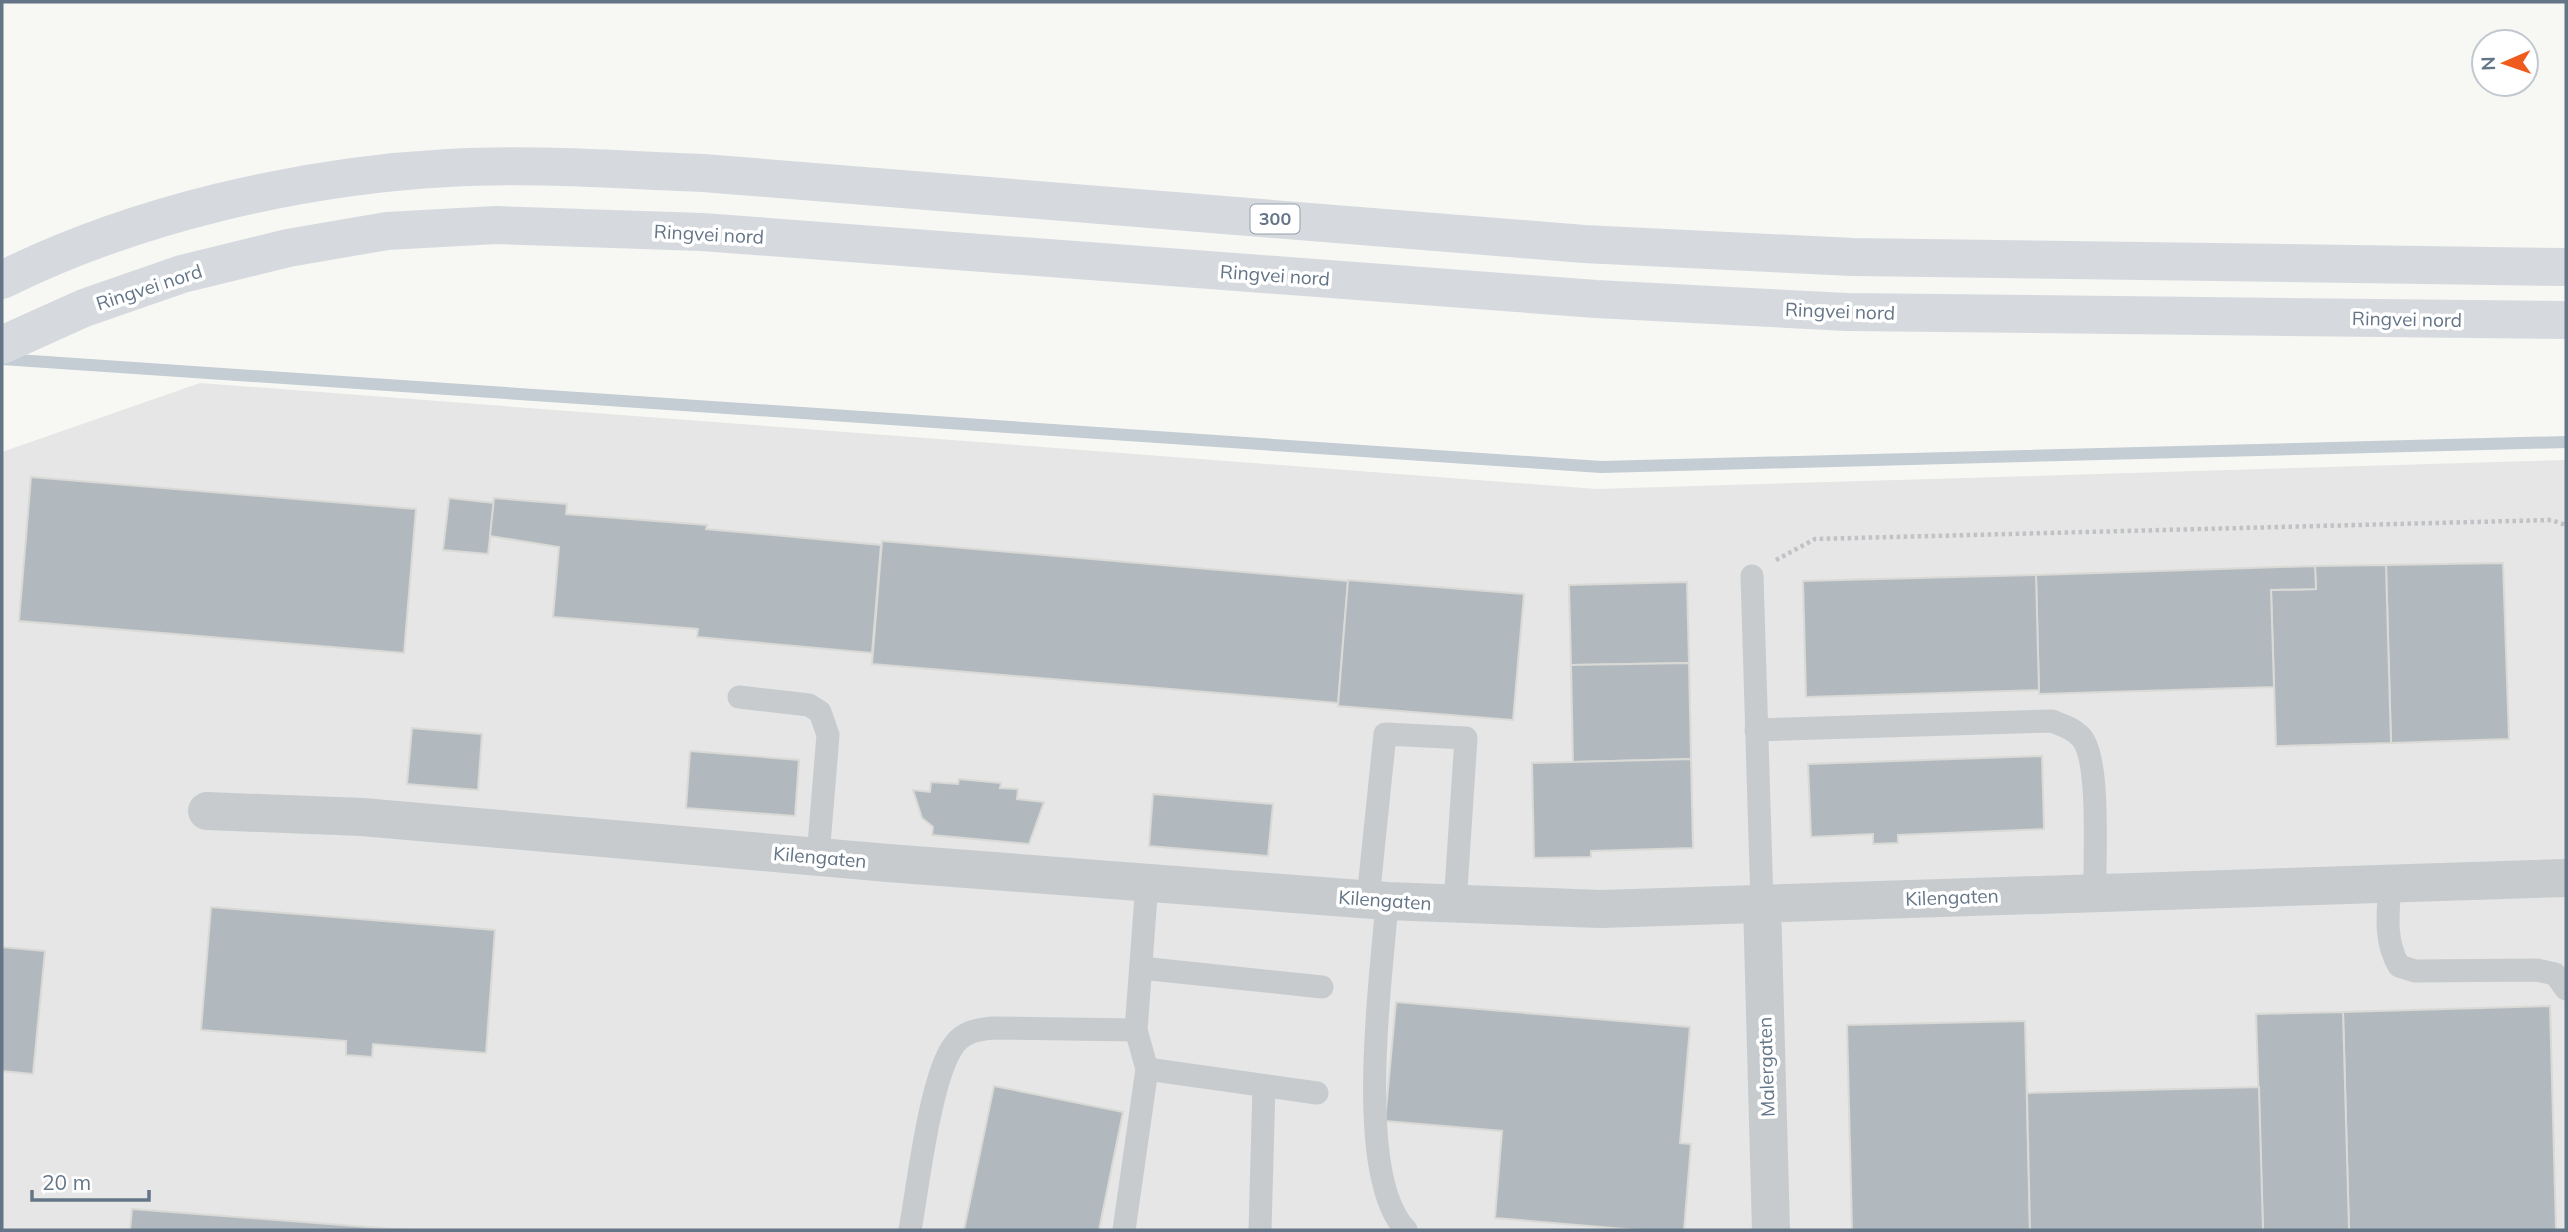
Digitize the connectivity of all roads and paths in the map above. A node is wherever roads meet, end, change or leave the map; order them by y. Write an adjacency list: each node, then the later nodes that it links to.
1 (2566, 267): 2 (main road, 300)
2 (2, 280)
3 (2566, 320): 4 (main road, Ringvei nord)
4 (17, 338)
5 (2566, 525): 6 (path)
6 (1752, 576): 8 (lane)
7 (739, 698): 10 (lane)
8 (1756, 730): 14 (lane); 16 (lane)
9 (207, 811): 10 (street, Kilengaten)
10 (818, 857): 12 (street, Kilengaten)
11 (2566, 878): 13 (street, Kilengaten)
12 (1147, 883): 15 (street, Kilengaten); 18 (lane)
13 (2390, 885): 14 (street, Kilengaten); 20 (lane)
14 (2095, 893): 16 (street, Kilengaten)
15 (1378, 900): 17 (street, Kilengaten); 17 (lane); 28 (lane)
16 (1762, 903): 17 (street, Kilengaten); 29 (street, Malergaten)
17 (1455, 904)
18 (1140, 968): 19 (lane); 21 (lane)
19 (1322, 987)
20 (2566, 989)
21 (1136, 1030): 22 (lane); 25 (lane)
22 (1147, 1069): 23 (lane); 26 (lane)
23 (1264, 1087): 24 (lane); 27 (lane)
24 (1317, 1093)
25 (910, 1230)
26 (1124, 1230)
27 (1260, 1230)
28 (1406, 1230)
29 (1771, 1230)

